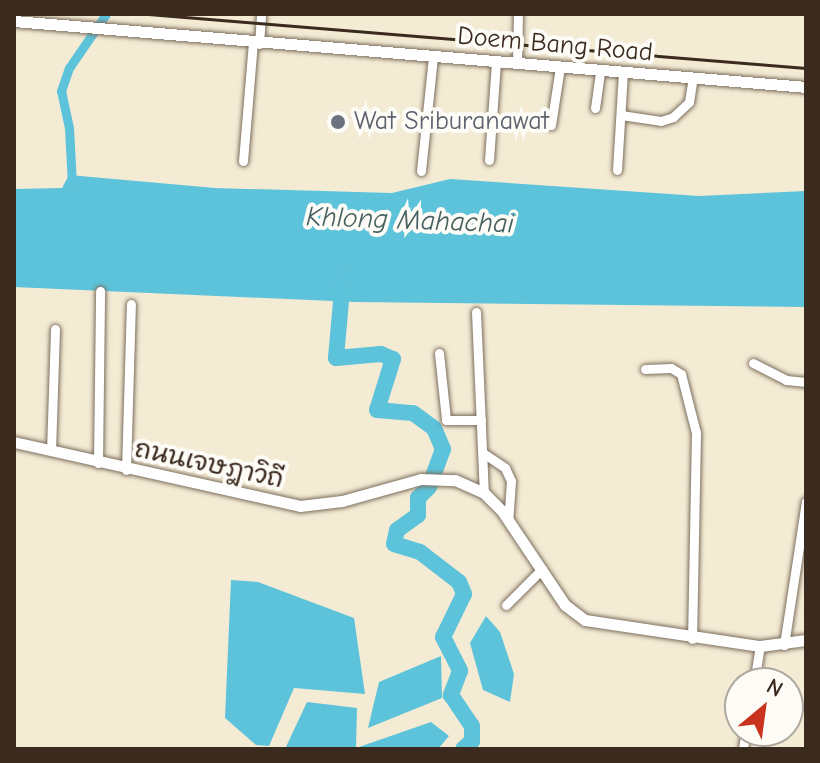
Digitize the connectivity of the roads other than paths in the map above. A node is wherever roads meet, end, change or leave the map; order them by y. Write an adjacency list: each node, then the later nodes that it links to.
1 (261, 14): 4 (street)
2 (518, 14): 7 (street)
3 (14, 21): 4 (street, Doem Bang Road)
4 (256, 43): 5 (street, Doem Bang Road); 17 (street)
5 (433, 57): 6 (street, Doem Bang Road); 19 (street)
6 (496, 62): 7 (street, Doem Bang Road); 16 (street)
7 (517, 64): 8 (street, Doem Bang Road)
8 (560, 67): 9 (street, Doem Bang Road); 15 (street)
9 (600, 71): 10 (street, Doem Bang Road); 13 (street)
10 (623, 72): 11 (street, Doem Bang Road); 14 (street)
11 (693, 78): 12 (street, Doem Bang Road); 14 (street)
12 (806, 87)
13 (595, 108)
14 (621, 115): 18 (street)
15 (551, 125)
16 (489, 160)
17 (243, 161)
18 (617, 170)
19 (421, 171)
20 (100, 291): 32 (street)
21 (131, 304): 33 (street)
22 (476, 312): 28 (street)
23 (55, 329): 30 (street)
24 (439, 353): 28 (street)
25 (753, 363): 27 (street)
26 (645, 369): 39 (street)
27 (806, 382)
28 (481, 420): 31 (street)
29 (14, 442): 30 (street, ถนนเจษฎาวิถี)
30 (51, 451): 32 (street, ถนนเจษฎาวิถี)
31 (483, 453): 34 (street); 36 (street)
32 (98, 463): 33 (street, ถนนเจษฎาวิถี)
33 (126, 470): 34 (street, ถนนเจษฎาวิถี)
34 (484, 493): 36 (street, ถนนเจษฎาวิถี)
35 (806, 502): 41 (street)
36 (508, 520): 37 (street, ถนนเจษฎาวิถี)
37 (542, 569): 38 (street); 39 (street, ถนนเจษฎาวิถี)
38 (506, 605)
39 (692, 639): 42 (street, ถนนเจษฎาวิถี)
40 (806, 640): 41 (street, ถนนเจษฎาวิถี)
41 (784, 645): 42 (street, ถนนเจษฎาวิถี)
42 (760, 646): 43 (street)
43 (757, 667)

